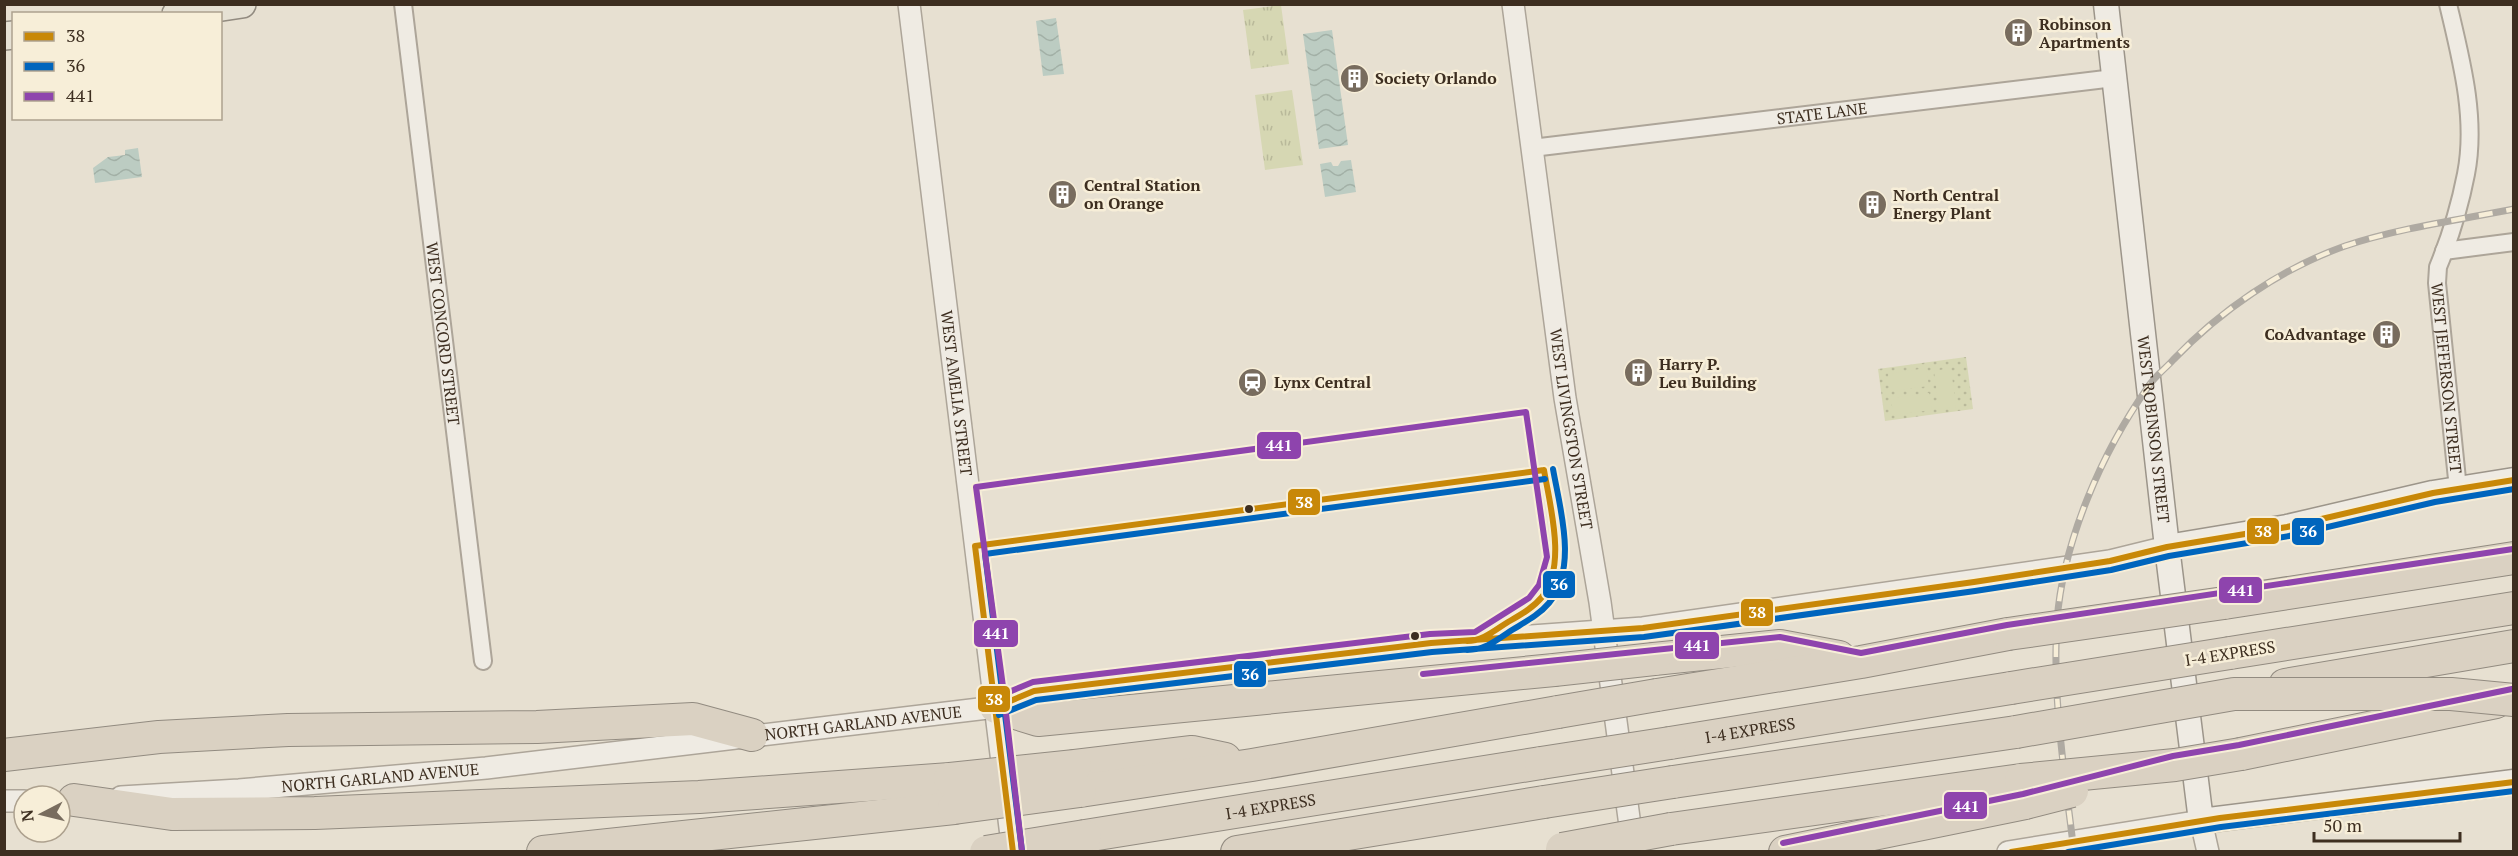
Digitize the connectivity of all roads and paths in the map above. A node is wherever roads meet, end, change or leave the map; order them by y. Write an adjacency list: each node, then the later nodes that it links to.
1 (242, 4): 7 (main road)
2 (403, 4): 19 (street, WEST CONCORD STREET)
3 (909, 4): 23 (street, WEST AMELIA STREET)
4 (1513, 4): 9 (street, WEST LIVINGSTON STREET)
5 (2106, 4): 8 (main road, WEST ROBINSON STREET)
6 (2448, 4): 11 (street)
7 (189, 12)
8 (2114, 78): 9 (street, STATE LANE); 14 (main road, WEST ROBINSON STREET)
9 (1532, 148): 17 (street, WEST LIVINGSTON STREET)
10 (2514, 242): 11 (street)
11 (2444, 251): 13 (street, WEST JEFFERSON STREET)
12 (2514, 480): 13 (main road, NORTH GARLAND AVENUE)
13 (2458, 489): 14 (main road, NORTH GARLAND AVENUE)
14 (2167, 547): 17 (street, NORTH GARLAND AVENUE); 31 (main road, WEST ROBINSON STREET)
15 (2514, 558): 20 (highway, bridge)
16 (2514, 608): 34 (highway, I-4 EXPRESS, bridge)
17 (1604, 631): 23 (street, NORTH GARLAND AVENUE); 37 (street, WEST LIVINGSTON STREET)
18 (2514, 646): 21 (highway)
19 (483, 661)
20 (1861, 662): 23 (highway, bridge); 28 (highway, bridge)
21 (2234, 694): 22 (highway, bridge); 36 (highway, bridge)
22 (2514, 699): 27 (highway, bridge)
23 (996, 707): 24 (street, NORTH GARLAND AVENUE); 35 (street, WEST AMELIA STREET)
24 (752, 735): 25 (highway); 29 (street, NORTH GARLAND AVENUE)
25 (4, 755)
26 (2514, 782): 31 (main road)
27 (2023, 791): 32 (highway, bridge); 38 (highway)
28 (952, 793): 30 (highway); 33 (highway)
29 (72, 800)
30 (72, 801)
31 (2201, 821): 39 (street); 40 (street, WEST ROBINSON STREET)
32 (1553, 850)
33 (543, 852)
34 (986, 852)
35 (1013, 852)
36 (1237, 852)
37 (1633, 852)
38 (1785, 852)
39 (2008, 852)
40 (2208, 852)

